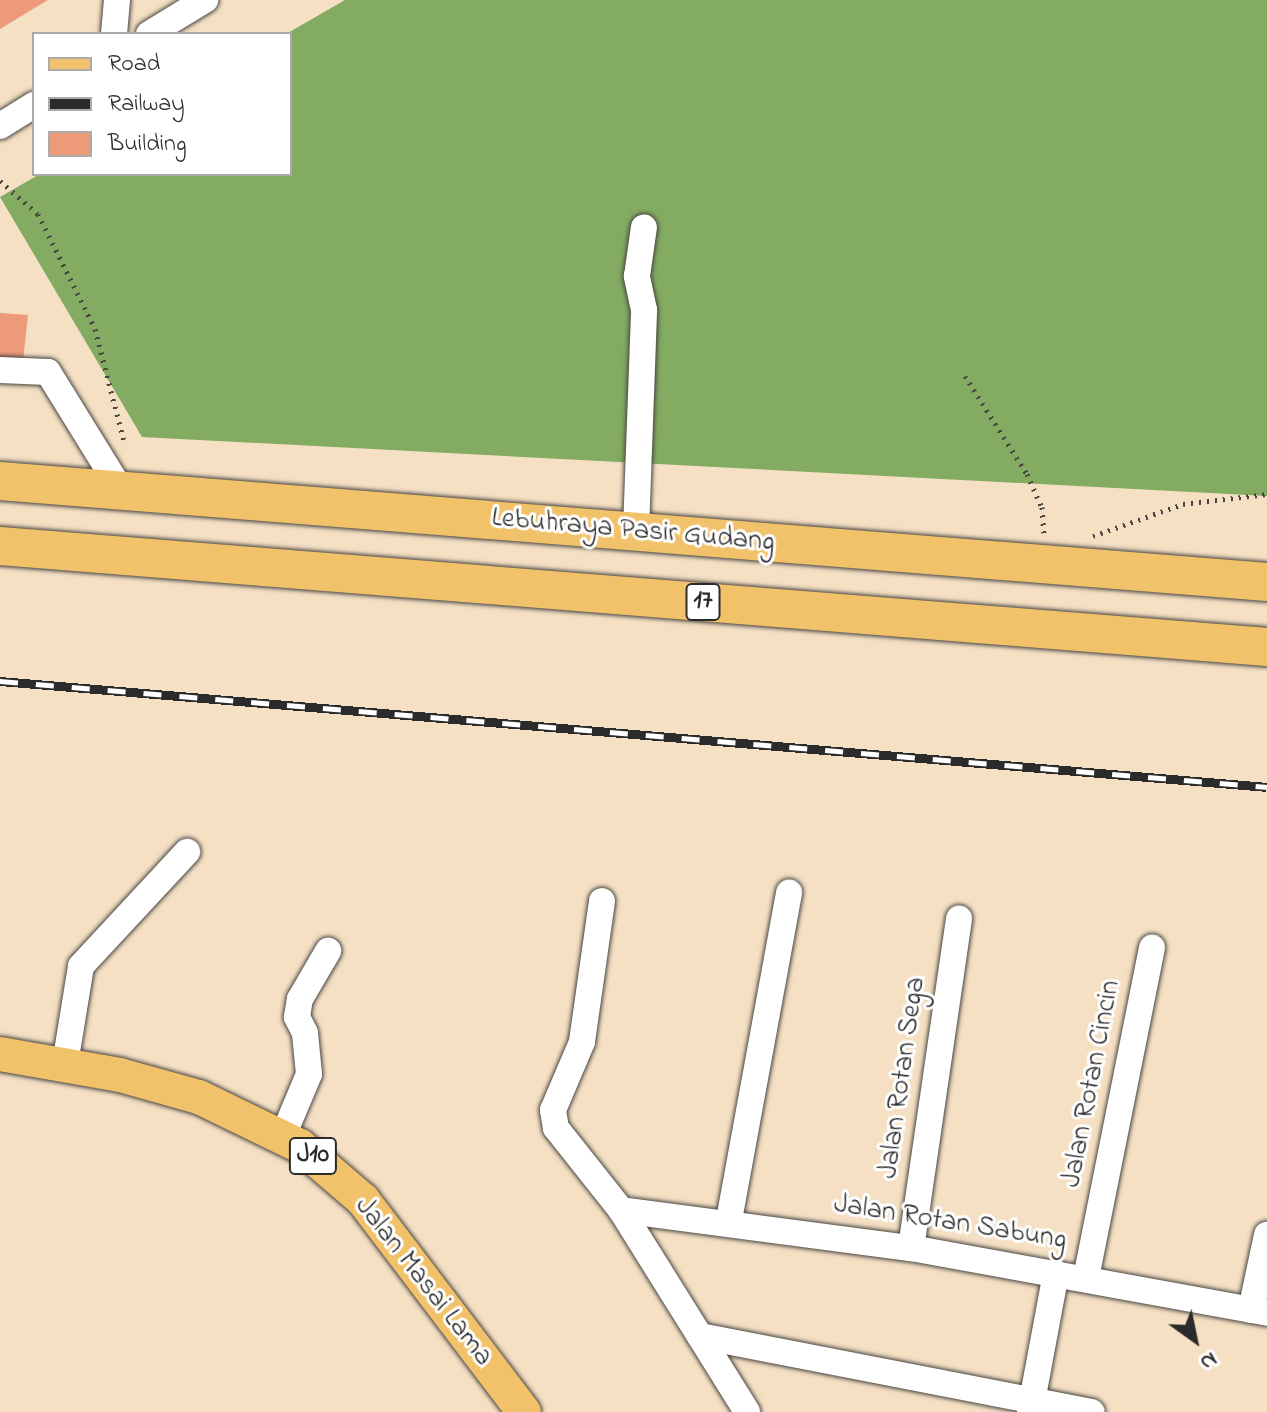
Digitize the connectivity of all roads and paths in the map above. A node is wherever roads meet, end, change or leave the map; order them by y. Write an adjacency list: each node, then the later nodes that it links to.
1 (117, 0): 3 (street)
2 (205, 0): 4 (street)
3 (114, 32)
4 (152, 32)
5 (32, 106): 6 (street)
6 (0, 126)
7 (0, 181): 12 (path)
8 (644, 227): 14 (street)
9 (0, 370): 12 (street)
10 (965, 376): 16 (path)
11 (0, 481): 12 (highway, Lebuhraya Pasir Gudang / 17)
12 (128, 491): 14 (highway, Lebuhraya Pasir Gudang / 17)
13 (1267, 494): 16 (path)
14 (636, 531): 16 (highway, Lebuhraya Pasir Gudang / 17)
15 (0, 546): 18 (highway, 17)
16 (1046, 564): 17 (highway, Lebuhraya Pasir Gudang / 17)
17 (1267, 582)
18 (1267, 647)
19 (187, 852): 26 (street)
20 (789, 892): 29 (street)
21 (602, 901): 28 (street)
22 (959, 918): 31 (street, Jalan Rotan Sega)
23 (1152, 948): 33 (street, Jalan Rotan Cincin)
24 (328, 951): 27 (street)
25 (0, 1054): 26 (main road, Jalan Masai Lama / J10)
26 (65, 1064): 27 (main road, Jalan Masai Lama / J10)
27 (283, 1136): 37 (main road, Jalan Masai Lama / J10)
28 (621, 1210): 29 (street, Jalan Rotan Sabung); 35 (street)
29 (729, 1220): 31 (street, Jalan Rotan Sabung)
30 (1267, 1235): 34 (street)
31 (911, 1248): 32 (street, Jalan Rotan Sabung)
32 (1056, 1273): 33 (street, Jalan Rotan Sabung); 36 (street)
33 (1086, 1278): 34 (street, Jalan Rotan Sabung)
34 (1259, 1311)
35 (700, 1336): 36 (street); 38 (street)
36 (1032, 1405): 39 (street)
37 (524, 1412)
38 (747, 1412)
39 (1092, 1412)

